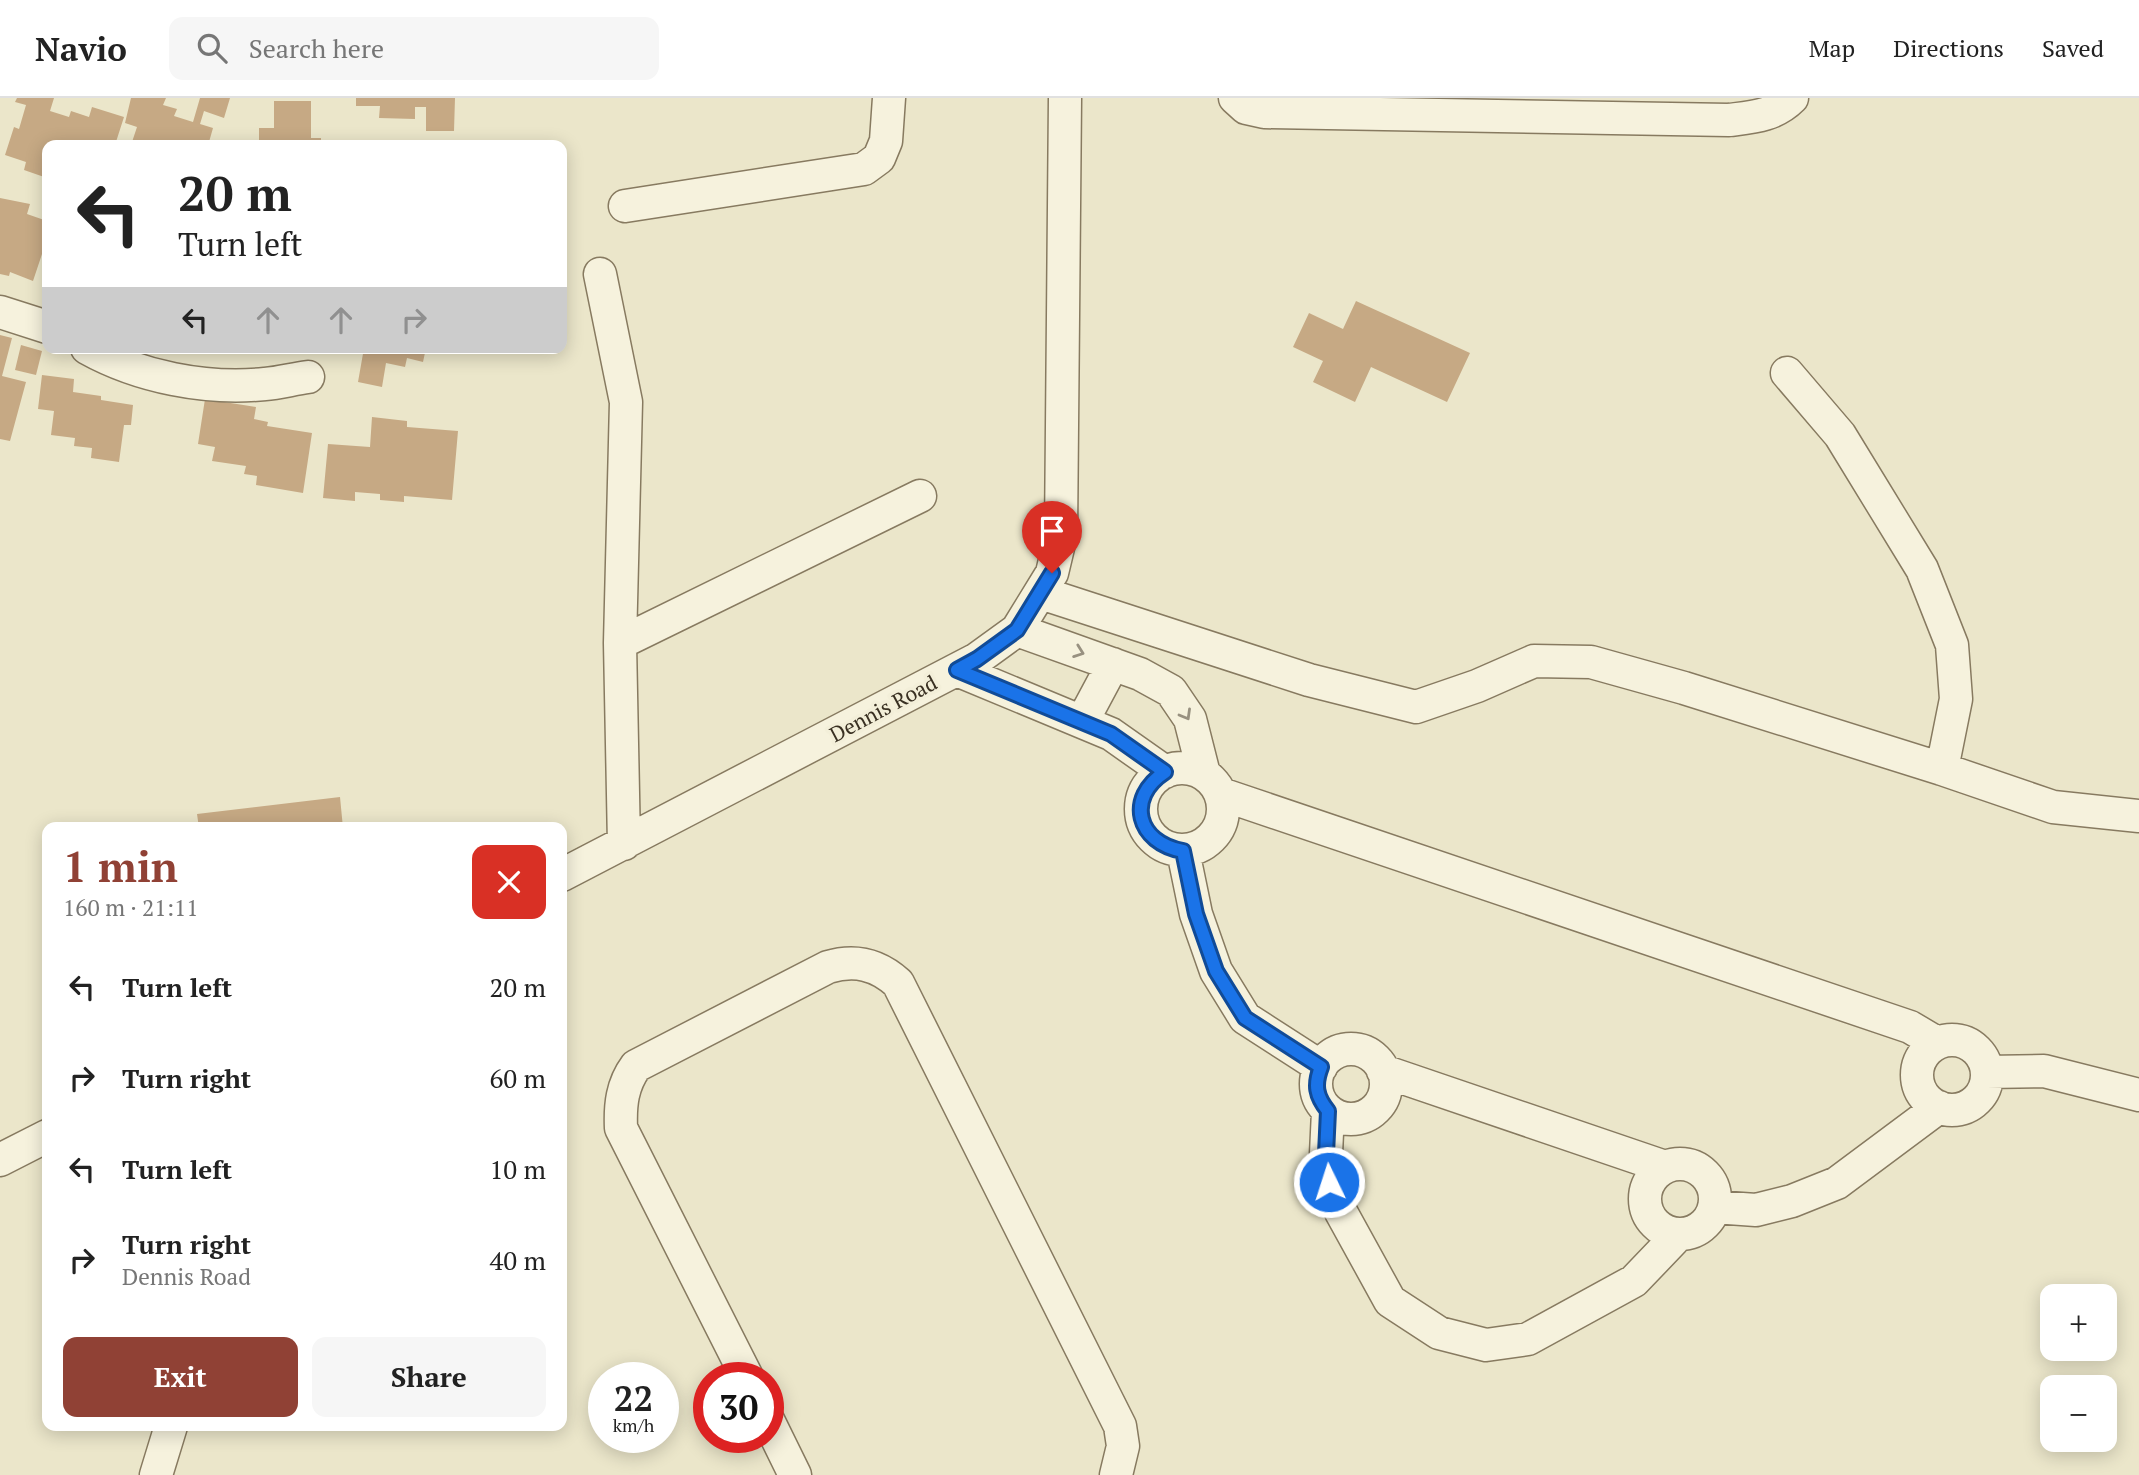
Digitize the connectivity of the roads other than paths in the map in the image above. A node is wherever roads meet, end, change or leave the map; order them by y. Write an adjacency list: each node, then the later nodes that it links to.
1 (889, 98): 5 (street)
2 (1065, 98): 13 (street, Dennis Road)
3 (1235, 98): 4 (street)
4 (1792, 98)
5 (625, 206)
6 (600, 274): 15 (street)
7 (0, 312): 8 (street)
8 (42, 325)
9 (98, 354): 11 (street)
10 (1787, 373): 19 (street)
11 (307, 377)
12 (920, 496): 15 (street)
13 (1041, 593): 14 (street, Dennis Road); 19 (street)
14 (1017, 630): 16 (street, one-way to 16); 17 (street, Dennis Road)
15 (620, 643): 23 (street)
16 (1113, 664): 18 (street); 21 (street, one-way to 21)
17 (957, 670): 18 (street); 23 (street, Dennis Road)
18 (1082, 722): 20 (street)
19 (1942, 769): 22 (street)
20 (1165, 772): 21 (street); 24 (street)
21 (1213, 784): 24 (street); 26 (street)
22 (2139, 816)
23 (624, 844): 25 (street, Dennis Road)
24 (1183, 851): 27 (street)
25 (567, 872)
26 (1937, 1043): 29 (street); 31 (street)
27 (1321, 1067): 28 (street); 32 (street)
28 (1383, 1071): 32 (street); 35 (street)
29 (1987, 1072): 30 (street); 31 (street)
30 (2139, 1096)
31 (1939, 1107): 36 (street)
32 (1328, 1111): 37 (street)
33 (42, 1139): 34 (street)
34 (0, 1160)
35 (1665, 1167): 36 (street); 37 (street)
36 (1714, 1207): 37 (street)
37 (1679, 1234)
38 (739, 1362): 43 (street)
39 (169, 1431): 41 (street)
40 (784, 1453): 42 (street)
41 (156, 1475)
42 (795, 1475)
43 (1116, 1475)

